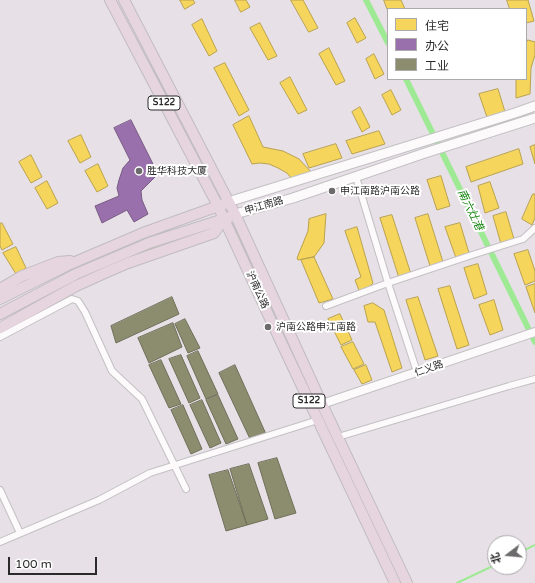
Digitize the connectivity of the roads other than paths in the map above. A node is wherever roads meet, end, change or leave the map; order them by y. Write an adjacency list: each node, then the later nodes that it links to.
1 (110, 0): 7 (main road, 沪南公路 / S122)
2 (124, 0): 6 (main road, 沪南公路 / S122)
3 (535, 106): 6 (main road, 申江南路)
4 (535, 118): 5 (main road, 申江南路)
5 (356, 177): 8 (main road, 申江南路); 14 (street)
6 (228, 202): 7 (main road, 申江南路); 8 (main road, 沪南公路 / S122)
7 (218, 206): 9 (main road, 沪南公路 / S122); 11 (main road, 申江南路)
8 (235, 214): 9 (main road, 申江南路); 24 (main road, 沪南公路 / S122)
9 (224, 219): 12 (main road); 13 (main road, 申江南路); 25 (main road, 沪南公路 / S122)
10 (535, 228): 14 (street)
11 (76, 261): 15 (main road); 16 (main road, 申江南路)
12 (128, 263): 13 (main road); 19 (main road)
13 (76, 274): 18 (main road, 申江南路)
14 (388, 283): 17 (street); 22 (street)
15 (0, 289)
16 (0, 300)
17 (326, 306)
18 (0, 314)
19 (0, 328)
20 (535, 332): 22 (street, 仁义路)
21 (0, 337): 27 (street)
22 (417, 372): 24 (street, 仁义路)
23 (535, 379): 26 (street)
24 (322, 404): 26 (main road, 沪南公路 / S122)
25 (318, 420): 27 (street); 32 (main road, 沪南公路 / S122)
26 (338, 437): 33 (main road, 沪南公路 / S122)
27 (174, 465): 28 (street); 30 (street)
28 (186, 489)
29 (0, 490): 30 (street)
30 (20, 533): 31 (street)
31 (0, 542)
32 (395, 583)
33 (407, 583)

